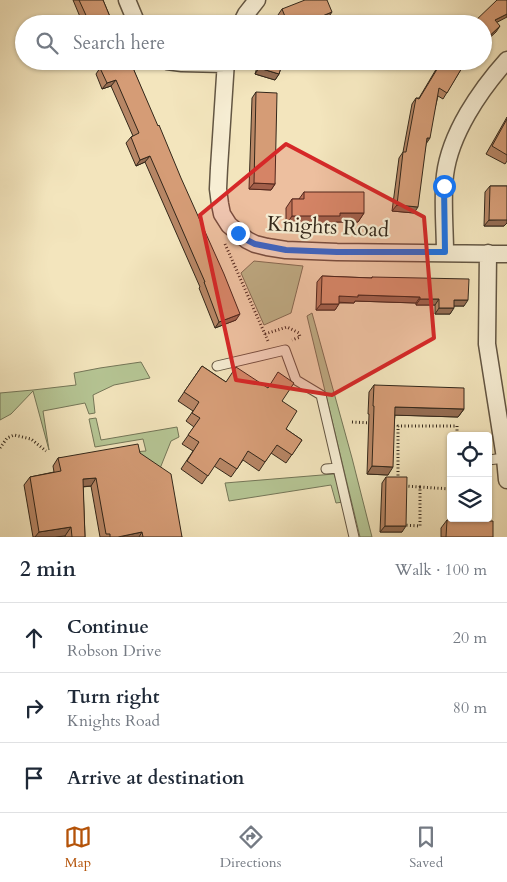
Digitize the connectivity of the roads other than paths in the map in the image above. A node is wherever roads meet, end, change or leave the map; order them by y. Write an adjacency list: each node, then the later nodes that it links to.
1 (127, 0): 3 (street)
2 (257, 0): 4 (street)
3 (133, 15)
4 (246, 15)
5 (507, 60): 7 (street)
6 (225, 70): 7 (street, Knights Road)
7 (445, 252): 8 (street, Knights Road)
8 (488, 253): 9 (street, Knights Road); 11 (street)
9 (507, 254)
10 (218, 366): 13 (lane)
11 (505, 458): 12 (lane); 15 (street)
12 (492, 460)
13 (338, 468): 14 (lane); 16 (lane)
14 (326, 469)
15 (507, 480)
16 (354, 537)

